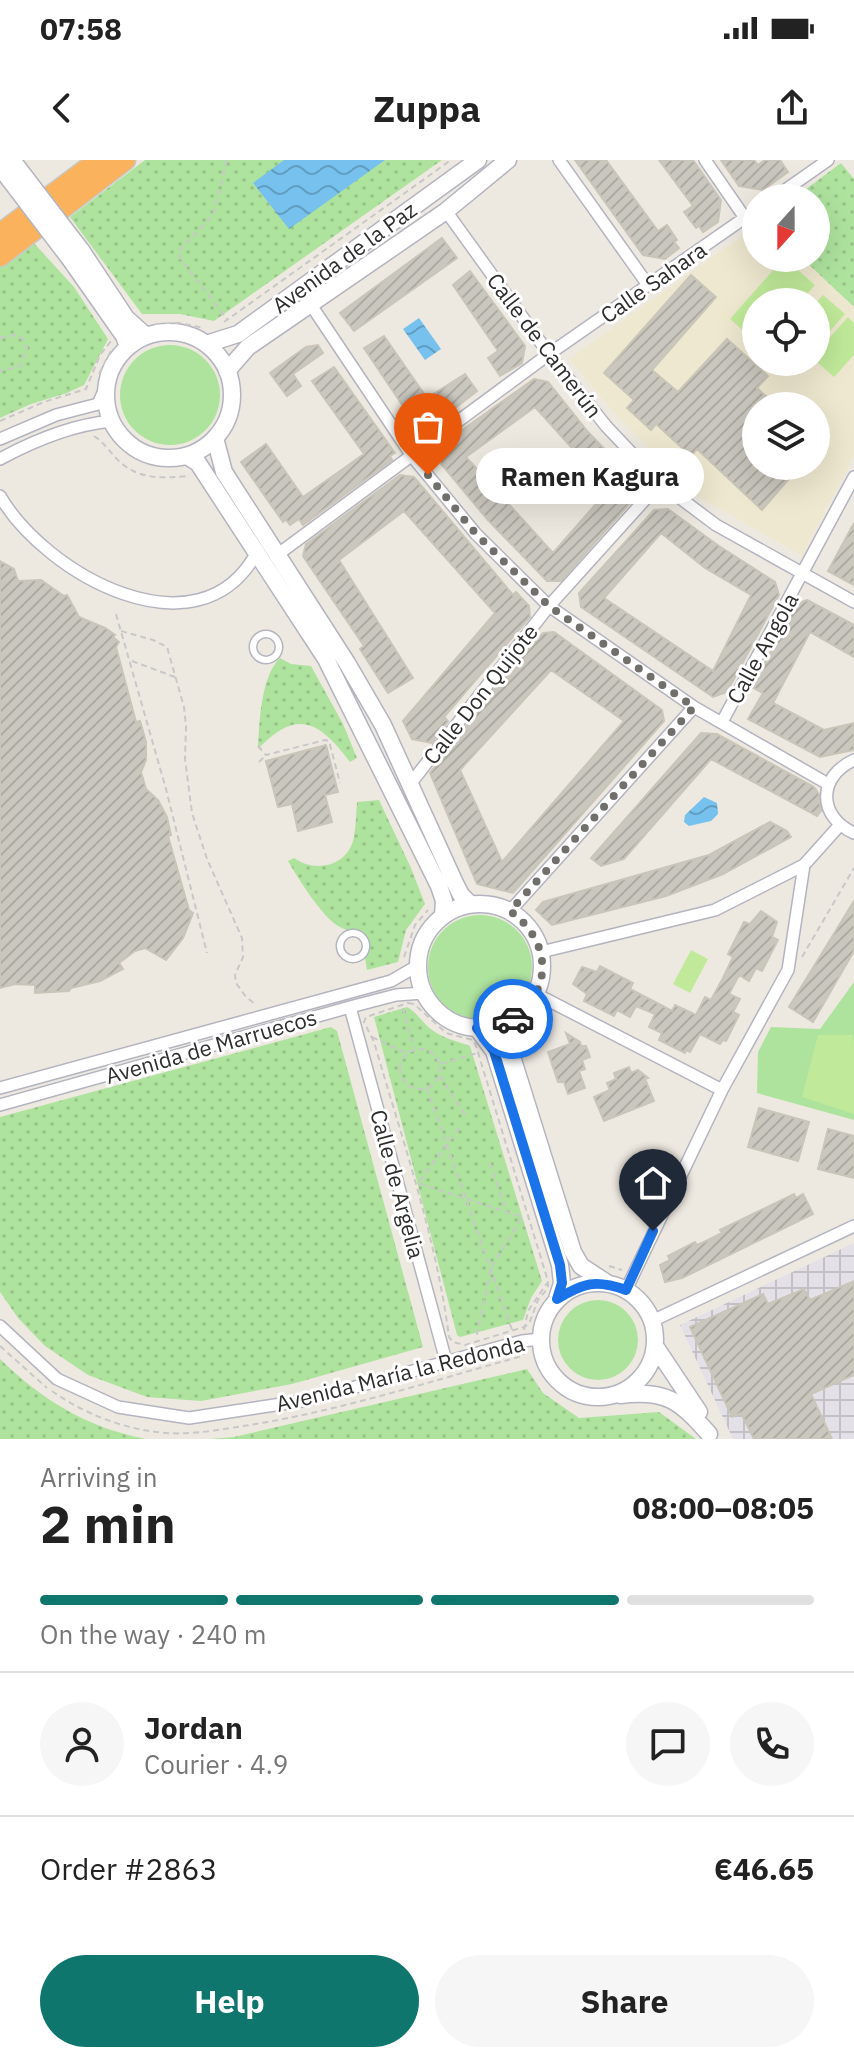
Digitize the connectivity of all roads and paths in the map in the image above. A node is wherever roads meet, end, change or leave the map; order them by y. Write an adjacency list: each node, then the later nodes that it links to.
1 (12, 160): 19 (street, bridge)
2 (113, 160): 11 (highway)
3 (125, 160): 20 (highway)
4 (227, 160): 23 (path)
5 (451, 160): 23 (path)
6 (478, 160): 25 (street, Avenida de la Paz)
7 (508, 160): 14 (street)
8 (559, 160): 21 (street)
9 (705, 160): 15 (street)
10 (828, 160): 13 (street)
11 (87, 163): 16 (highway); 18 (highway)
12 (0, 167): 19 (street, bridge)
13 (794, 184)
14 (446, 211): 22 (street); 29 (street, Calle de Camerún)
15 (742, 214)
16 (0, 217)
17 (742, 220): 21 (street, Calle Sahara)
18 (0, 234)
19 (76, 254): 28 (street)
20 (0, 256)
21 (648, 285): 29 (street, Calle Sahara)
22 (311, 305): 31 (street); 39 (street)
23 (228, 319): 24 (path); 25 (path)
24 (216, 328)
25 (238, 334): 26 (street, Avenida de la Paz)
26 (207, 337): 28 (street); 28 (path); 31 (street)
27 (0, 338): 30 (path)
28 (129, 338): 32 (street); 32 (path); 33 (path)
29 (549, 354): 39 (street, Calle Sahara); 43 (street, Calle de Camerún)
30 (0, 371)
31 (227, 371): 36 (street)
32 (102, 381): 34 (street); 37 (street)
33 (0, 421)
34 (111, 421): 38 (street); 40 (street)
35 (86, 436): 41 (path)
36 (215, 438): 38 (street); 46 (street)
37 (0, 439)
38 (187, 456): 45 (street)
39 (412, 456): 46 (street, Calle Sahara); 49 (street)
40 (0, 459)
41 (187, 475)
42 (854, 477): 47 (street, Calle Angola)
43 (660, 483): 47 (street, Calle de Camerún); 49 (street, Calle Don Quijote)
44 (0, 496): 45 (street)
45 (257, 552): 71 (street)
46 (277, 555): 62 (street)
47 (803, 574): 48 (street, Calle de Camerún); 56 (street, Calle Angola)
48 (854, 602)
49 (549, 606): 55 (street); 62 (street, Calle Don Quijote)
50 (116, 614): 51 (path)
51 (121, 631): 53 (path); 54 (path)
52 (266, 659): 52 (lane)
53 (129, 660): 54 (path); 73 (path)
54 (176, 677): 81 (path)
55 (694, 707): 56 (street); 70 (street)
56 (722, 722): 63 (street)
57 (258, 746): 58 (path)
58 (266, 755): 60 (path); 61 (path)
59 (854, 760): 63 (street)
60 (259, 762)
61 (340, 783)
62 (411, 783): 69 (street)
63 (828, 784): 64 (street)
64 (839, 826): 65 (street); 66 (street)
65 (854, 833)
66 (804, 865): 72 (street); 92 (street)
67 (854, 868): 74 (path)
68 (430, 903): 76 (path)
69 (470, 904): 70 (street); 71 (street)
70 (510, 911): 72 (street)
71 (443, 915): 76 (street)
72 (541, 952): 78 (street)
73 (207, 953)
74 (802, 958)
75 (353, 959): 75 (lane)
76 (410, 963): 77 (street); 90 (street, Avenida de Marruecos)
77 (423, 993): 80 (street, Avenida de Marruecos); 83 (street)
78 (536, 994): 82 (street); 92 (street)
79 (402, 1005): 84 (path); 85 (path); 86 (path)
80 (350, 1007): 93 (street, Avenida de Marruecos); 119 (street, Calle de Argelia)
81 (247, 1010)
82 (509, 1021): 83 (street); 104 (street)
83 (477, 1028): 106 (street)
84 (371, 1037): 87 (path); 115 (path)
85 (414, 1050): 87 (path); 88 (path)
86 (479, 1053): 88 (path); 100 (path)
87 (407, 1054): 91 (path)
88 (440, 1064): 89 (path)
89 (439, 1075): 91 (path); 94 (path)
90 (0, 1088)
91 (427, 1088): 96 (path)
92 (722, 1090): 103 (street)
93 (0, 1105)
94 (466, 1116)
95 (459, 1128): 96 (path)
96 (447, 1145): 98 (path); 98 (path)
97 (490, 1163): 99 (path)
98 (466, 1198): 99 (path); 105 (path)
99 (506, 1211): 101 (path)
100 (528, 1215): 101 (path); 106 (path)
101 (522, 1217): 105 (path)
102 (854, 1226): 110 (street)
103 (640, 1259): 104 (path); 108 (street)
104 (581, 1266): 107 (street)
105 (491, 1268): 113 (path); 115 (path)
106 (555, 1277): 109 (street); 112 (path)
107 (609, 1283): 108 (street); 109 (street)
108 (626, 1290): 110 (street)
109 (557, 1299): 114 (street)
110 (652, 1321): 118 (street)
111 (0, 1326): 119 (street, Avenida María la Redonda)
112 (524, 1327): 113 (path); 116 (path)
113 (513, 1331): 115 (path)
114 (541, 1339): 116 (street, Avenida María la Redonda); 120 (street)
115 (476, 1341)
116 (522, 1341): 117 (path); 119 (street, Avenida María la Redonda)
117 (0, 1346)
118 (655, 1346): 120 (street); 121 (street)
119 (446, 1361)
120 (607, 1396): 121 (street)
121 (710, 1437)

